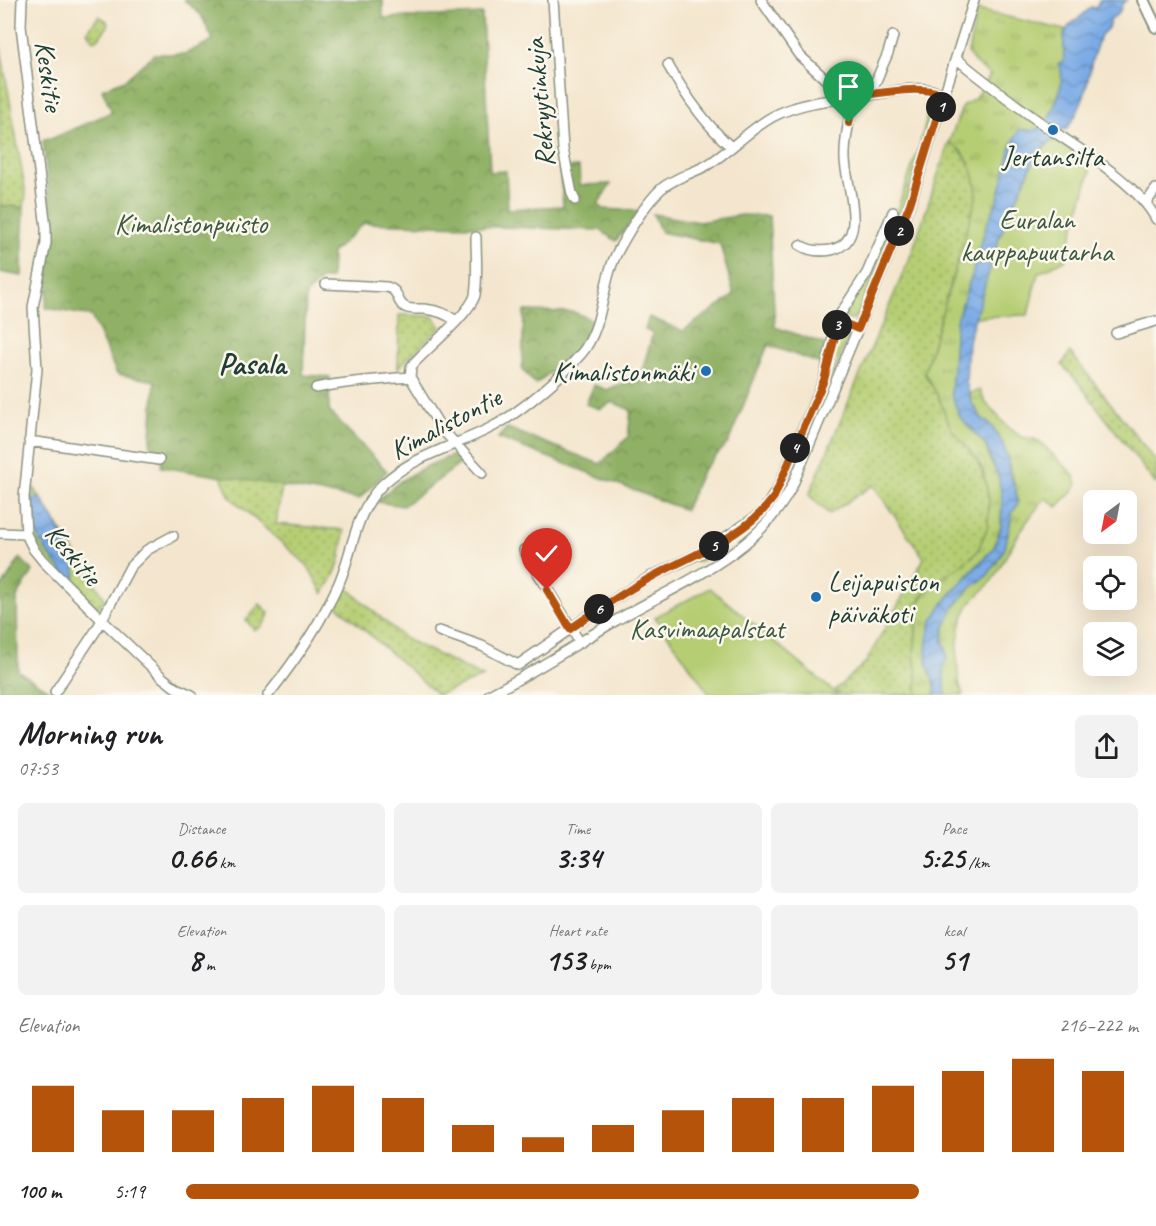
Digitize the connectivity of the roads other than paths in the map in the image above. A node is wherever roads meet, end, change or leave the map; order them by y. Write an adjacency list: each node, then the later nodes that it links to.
1 (22, 0): 29 (street, Keskitie)
2 (553, 0): 15 (street, Rekryytinkuja)
3 (760, 0): 12 (street)
4 (974, 0): 8 (street)
5 (1144, 4): 6 (main road)
6 (1156, 27)
7 (893, 36): 11 (street)
8 (956, 58): 10 (street); 16 (street)
9 (668, 65): 13 (street)
10 (944, 94): 11 (street, Kimalistontie); 25 (street)
11 (870, 95): 12 (street, Kimalistontie)
12 (850, 97): 13 (street, Kimalistontie); 20 (street)
13 (731, 147): 30 (street, Kimalistontie)
14 (1156, 189): 16 (street)
15 (575, 200)
16 (1146, 203): 18 (street)
17 (893, 212): 23 (street)
18 (1156, 219)
19 (476, 237): 22 (street)
20 (800, 245)
21 (326, 284): 22 (street)
22 (456, 321): 27 (street)
23 (839, 321): 25 (street); 37 (street)
24 (1156, 321): 26 (street)
25 (858, 329): 38 (street)
26 (1116, 333)
27 (410, 377): 28 (street); 30 (street)
28 (316, 388)
29 (29, 441): 31 (street); 34 (street, Keskitie)
30 (455, 443): 32 (street); 46 (street, Kimalistontie)
31 (159, 460)
32 (482, 473)
33 (0, 533): 34 (street)
34 (26, 534): 39 (street, Keskitie)
35 (173, 536): 39 (street)
36 (524, 550): 40 (street)
37 (692, 558): 38 (street); 40 (street)
38 (701, 572): 42 (street)
39 (102, 620): 43 (street, Keskitie); 44 (street)
40 (570, 629): 41 (street); 42 (street)
41 (439, 631)
42 (580, 643): 47 (street)
43 (174, 691): 45 (street, Keskitie)
44 (55, 692)
45 (192, 695)
46 (268, 695)
47 (489, 695)

